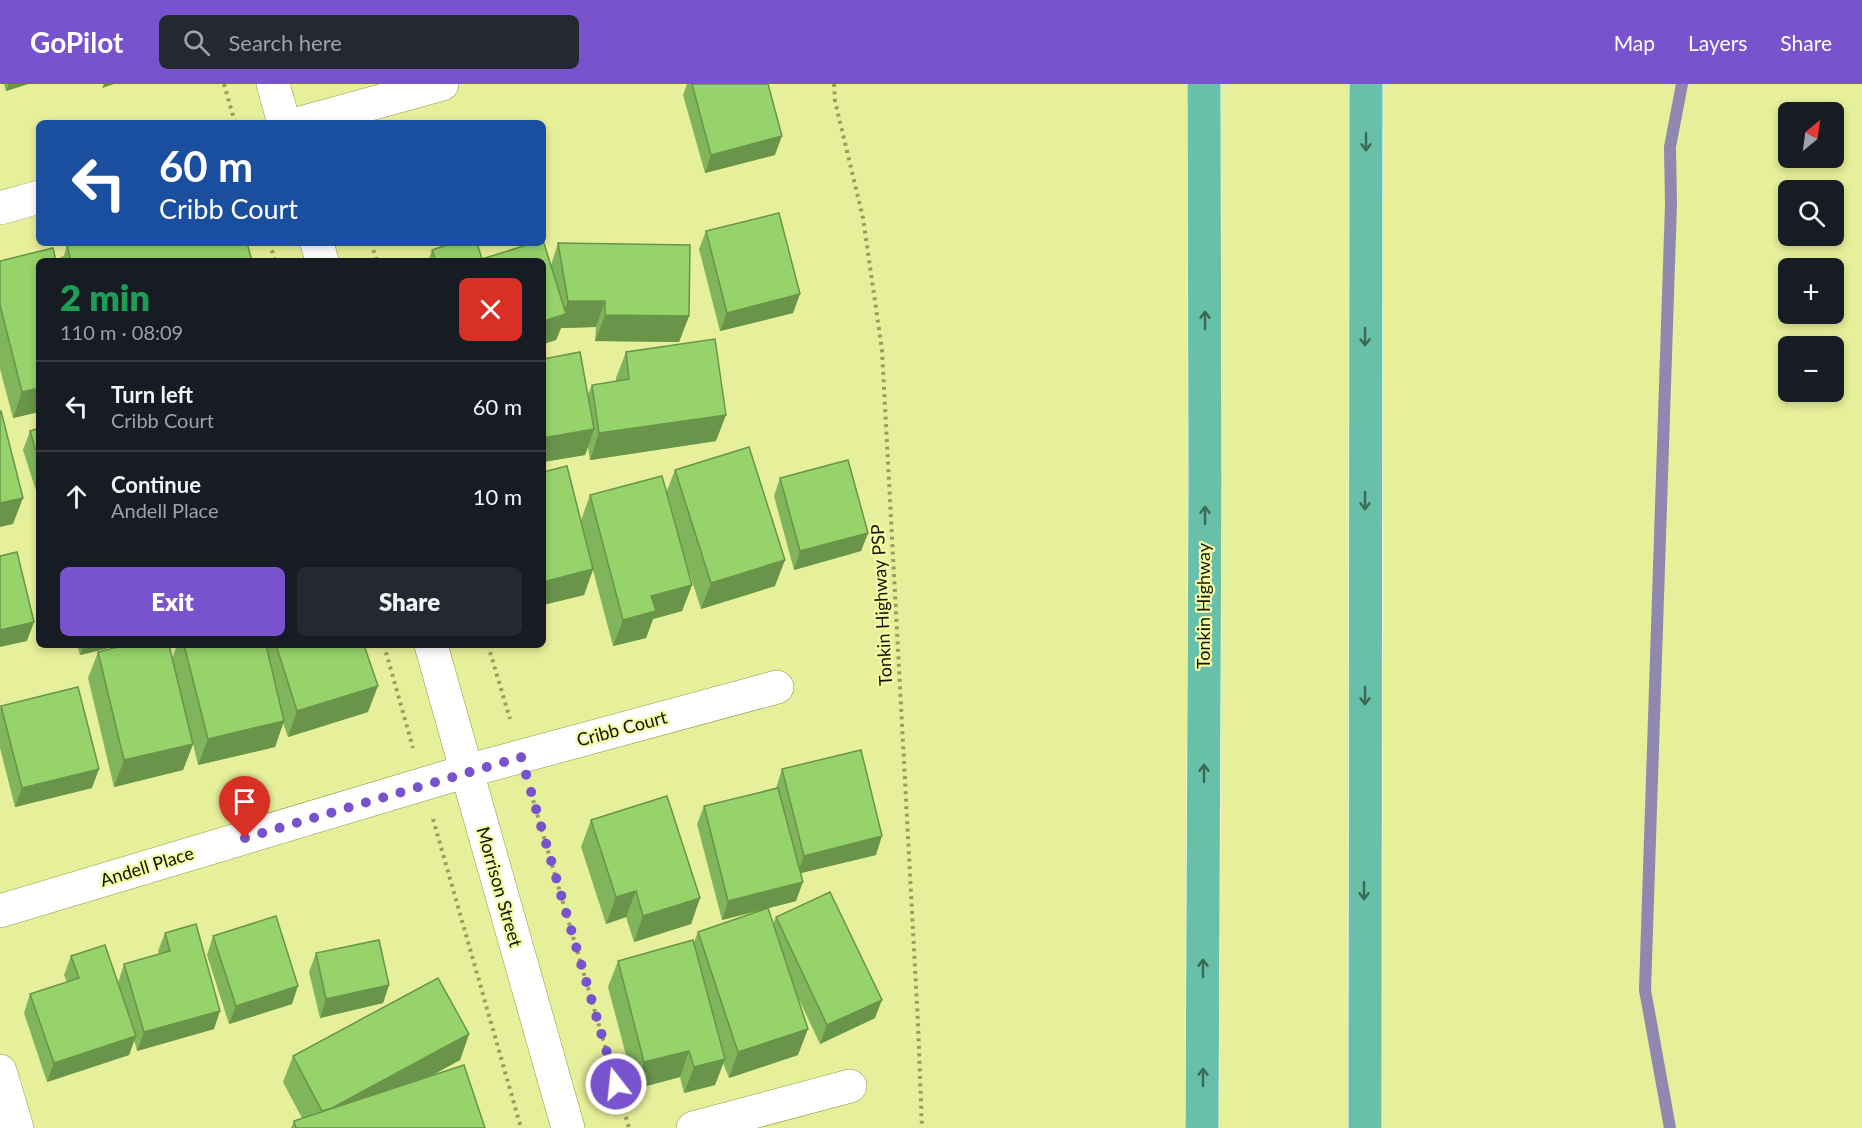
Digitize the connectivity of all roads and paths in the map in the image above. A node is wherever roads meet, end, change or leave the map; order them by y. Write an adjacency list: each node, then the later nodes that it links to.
1 (224, 84): 7 (path)
2 (273, 84): 8 (street)
3 (442, 84): 9 (street)
4 (834, 84): 30 (path, Tonkin Highway PSP)
5 (1204, 84): 31 (highway, Tonkin Highway, one-way to 5)
6 (1366, 84): 22 (highway, one-way to 22)
7 (235, 120)
8 (283, 120)
9 (312, 120)
10 (36, 198): 11 (street)
11 (0, 208)
12 (75, 255): 13 (path)
13 (64, 258)
14 (385, 648): 20 (path)
15 (432, 648): 19 (street, Morrison Street)
16 (489, 648): 18 (path)
17 (777, 687): 18 (street, Cribb Court)
18 (521, 757): 19 (street, Cribb Court); 28 (path)
19 (467, 771): 20 (street, Andell Place); 27 (street, Morrison Street)
20 (423, 785): 21 (street, Andell Place); 26 (path)
21 (0, 911)
22 (1364, 1046): 32 (highway); 33 (highway)
23 (0, 1071): 25 (street)
24 (850, 1086): 29 (street)
25 (17, 1128)
26 (521, 1128)
27 (568, 1128)
28 (629, 1128)
29 (693, 1128)
30 (922, 1128)
31 (1203, 1128)
32 (1365, 1128)
33 (1371, 1128)

